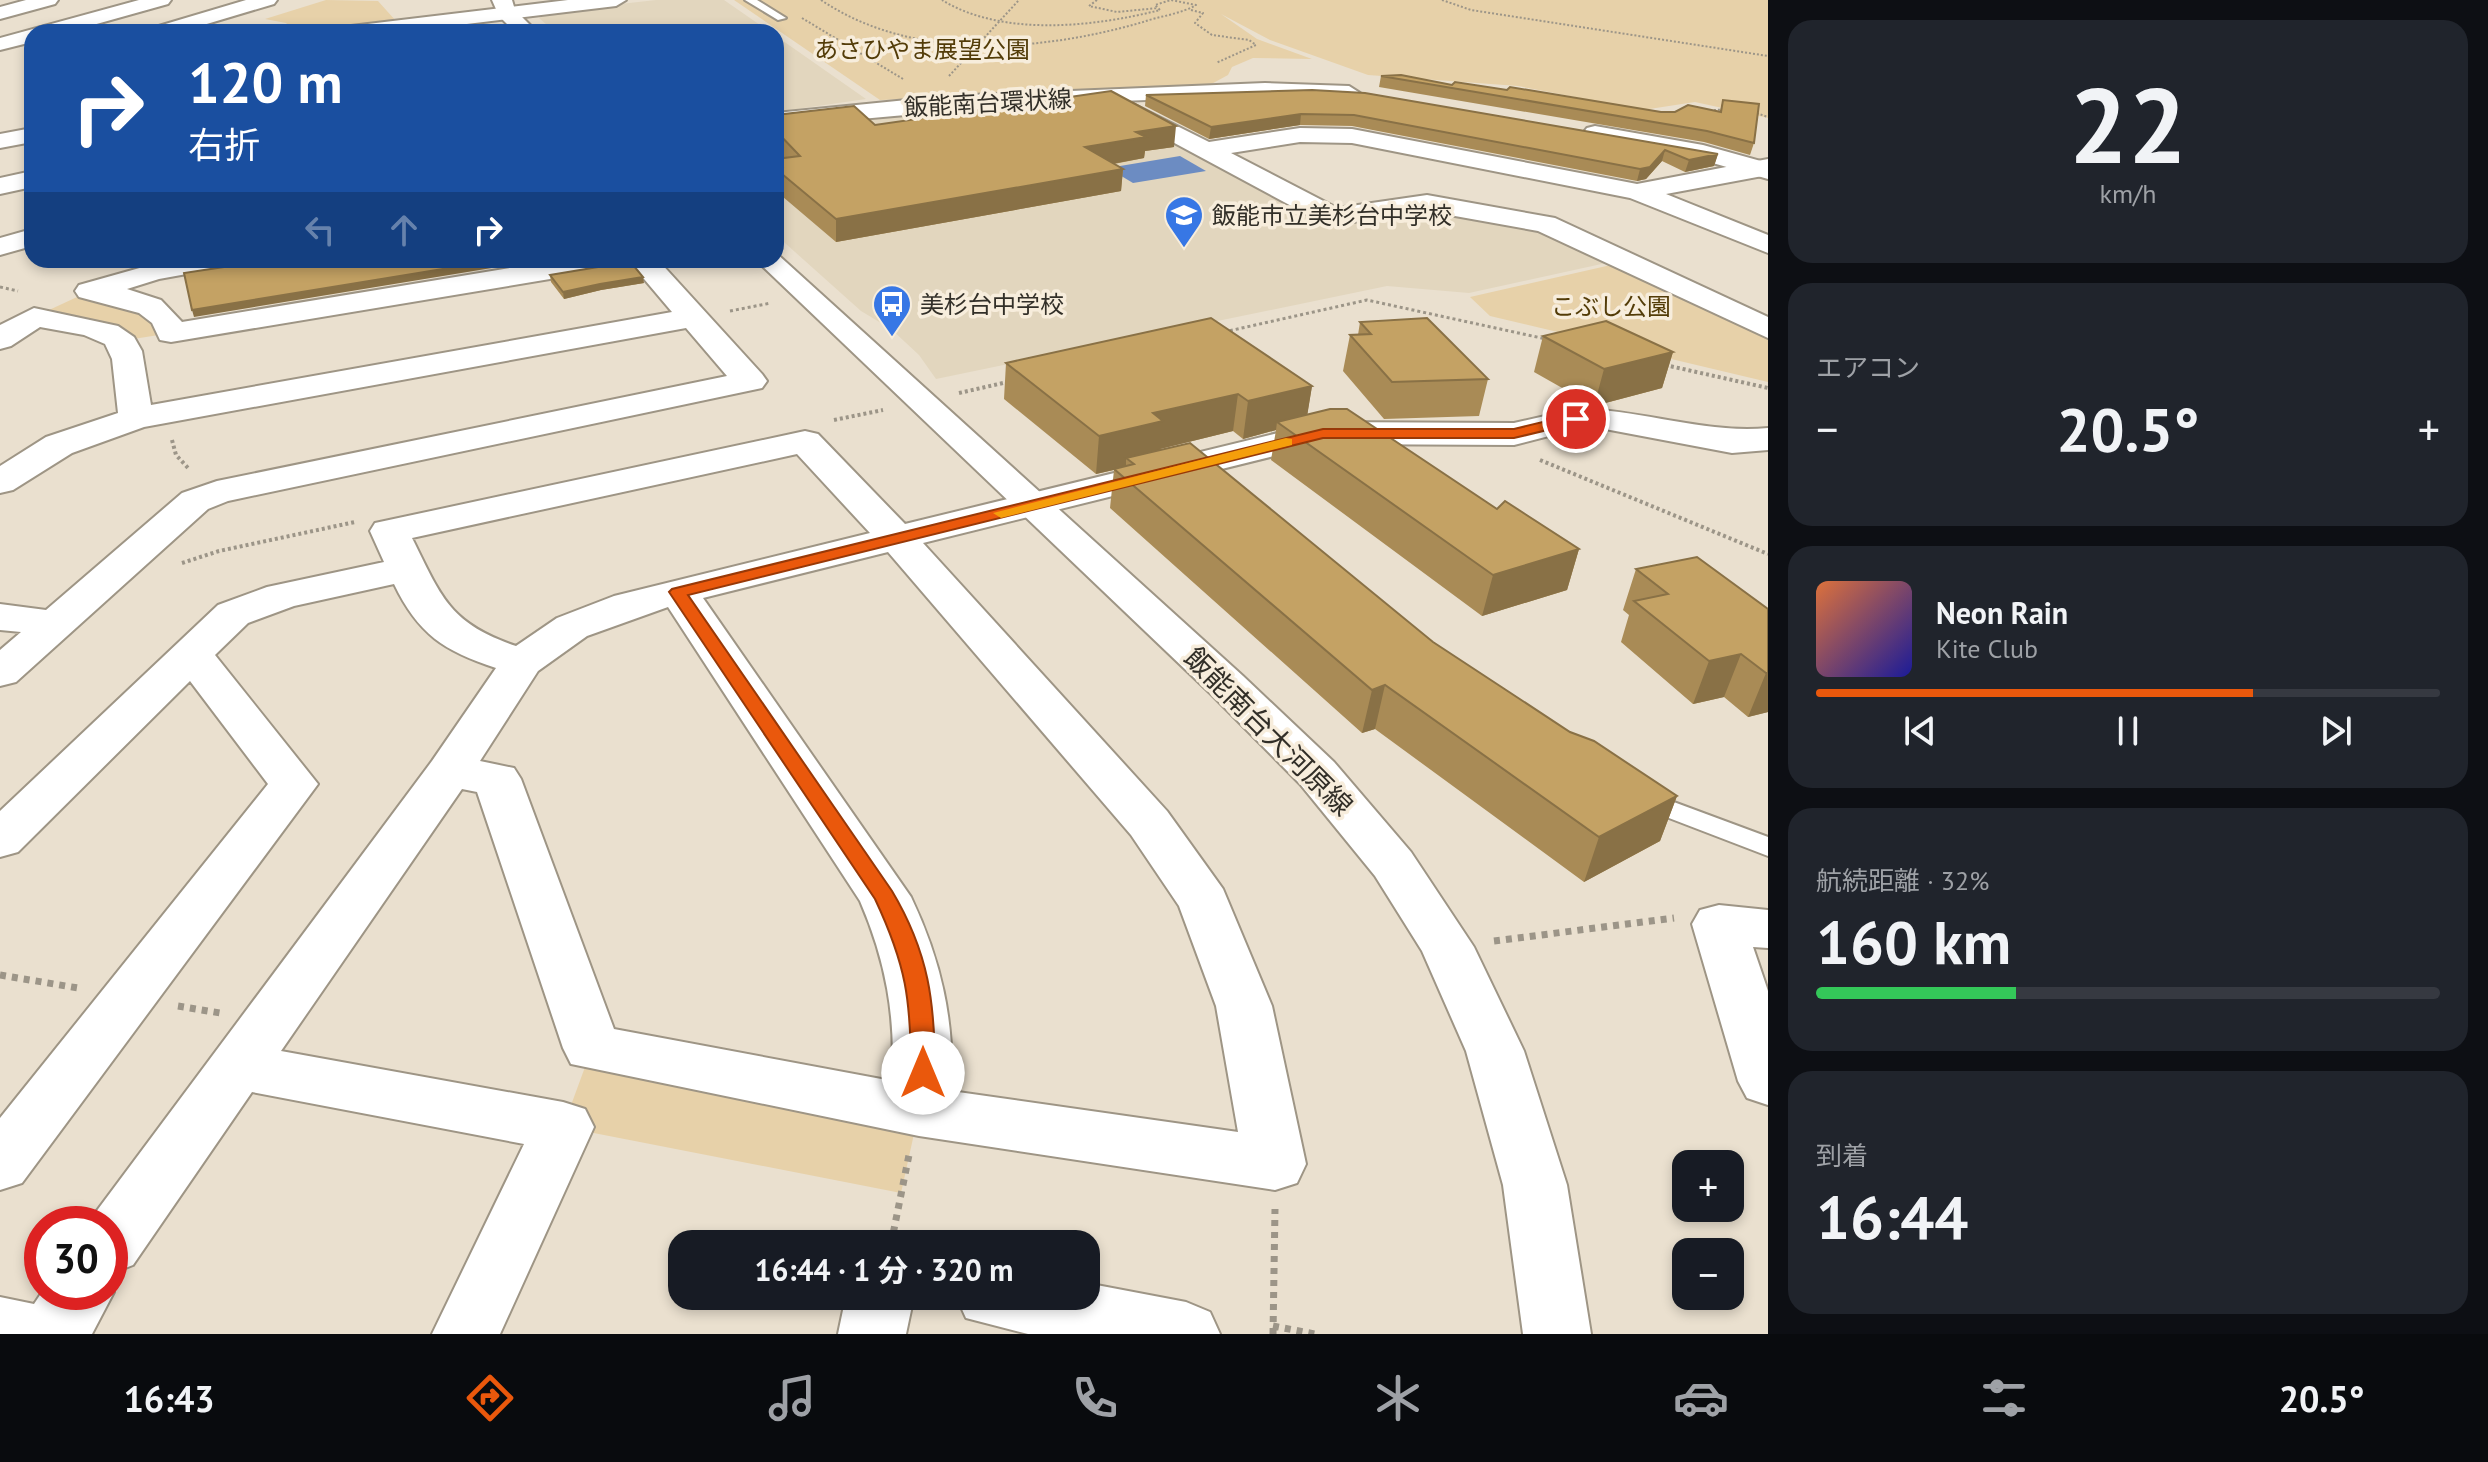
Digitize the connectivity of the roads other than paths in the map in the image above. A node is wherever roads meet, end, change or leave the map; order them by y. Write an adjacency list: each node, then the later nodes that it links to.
1 (48, 0): 7 (street)
2 (161, 0): 9 (street)
3 (267, 0): 10 (street)
4 (616, 0): 6 (street)
5 (750, 0): 8 (lane)
6 (504, 6): 11 (street); 12 (street)
7 (0, 13)
8 (781, 18)
9 (74, 24)
10 (186, 24)
11 (452, 24)
12 (520, 24)
13 (24, 38): 14 (street)
14 (0, 44)
15 (1376, 96): 16 (street, 飯能南台環状線)
16 (1107, 98): 17 (street, 飯能南台環状線); 21 (street)
17 (784, 119)
18 (1566, 128): 22 (street)
19 (24, 136): 20 (street)
20 (0, 141)
21 (1203, 150): 25 (street); 34 (street)
22 (1766, 169): 25 (street)
23 (24, 181): 24 (street)
24 (0, 186)
25 (1637, 192): 27 (street)
26 (24, 240): 28 (street)
27 (1768, 245)
28 (0, 247)
29 (172, 268): 30 (street)
30 (562, 268)
31 (649, 268): 33 (street)
32 (779, 268): 39 (street, 飯能南台大河原線)
33 (693, 317): 36 (street); 44 (street)
34 (1768, 329)
35 (0, 339): 36 (street)
36 (150, 415): 38 (street)
37 (1768, 439): 39 (street)
38 (0, 482)
39 (1036, 505): 40 (street); 67 (street, 飯能南台大河原線)
40 (897, 538): 41 (street); 42 (street); 55 (street)
41 (407, 569): 45 (street); 46 (street)
42 (678, 592): 46 (street); 55 (street)
43 (0, 617): 44 (street)
44 (54, 624): 47 (street)
45 (190, 652): 50 (street); 56 (street)
46 (522, 662): 48 (street)
47 (0, 673)
48 (449, 772): 53 (street); 55 (street)
49 (1624, 792): 51 (lane)
50 (0, 840)
51 (1768, 847)
52 (1743, 927): 54 (street)
53 (236, 1066): 57 (street); 64 (street)
54 (1768, 1081)
55 (919, 1111)
56 (0, 1164)
57 (128, 1219)
58 (69, 1310): 63 (street)
59 (877, 1310): 65 (street)
60 (1062, 1310): 66 (street)
61 (0, 1329): 62 (street)
62 (29, 1334)
63 (54, 1334)
64 (466, 1334)
65 (872, 1334)
66 (1186, 1334)
67 (1557, 1334)

